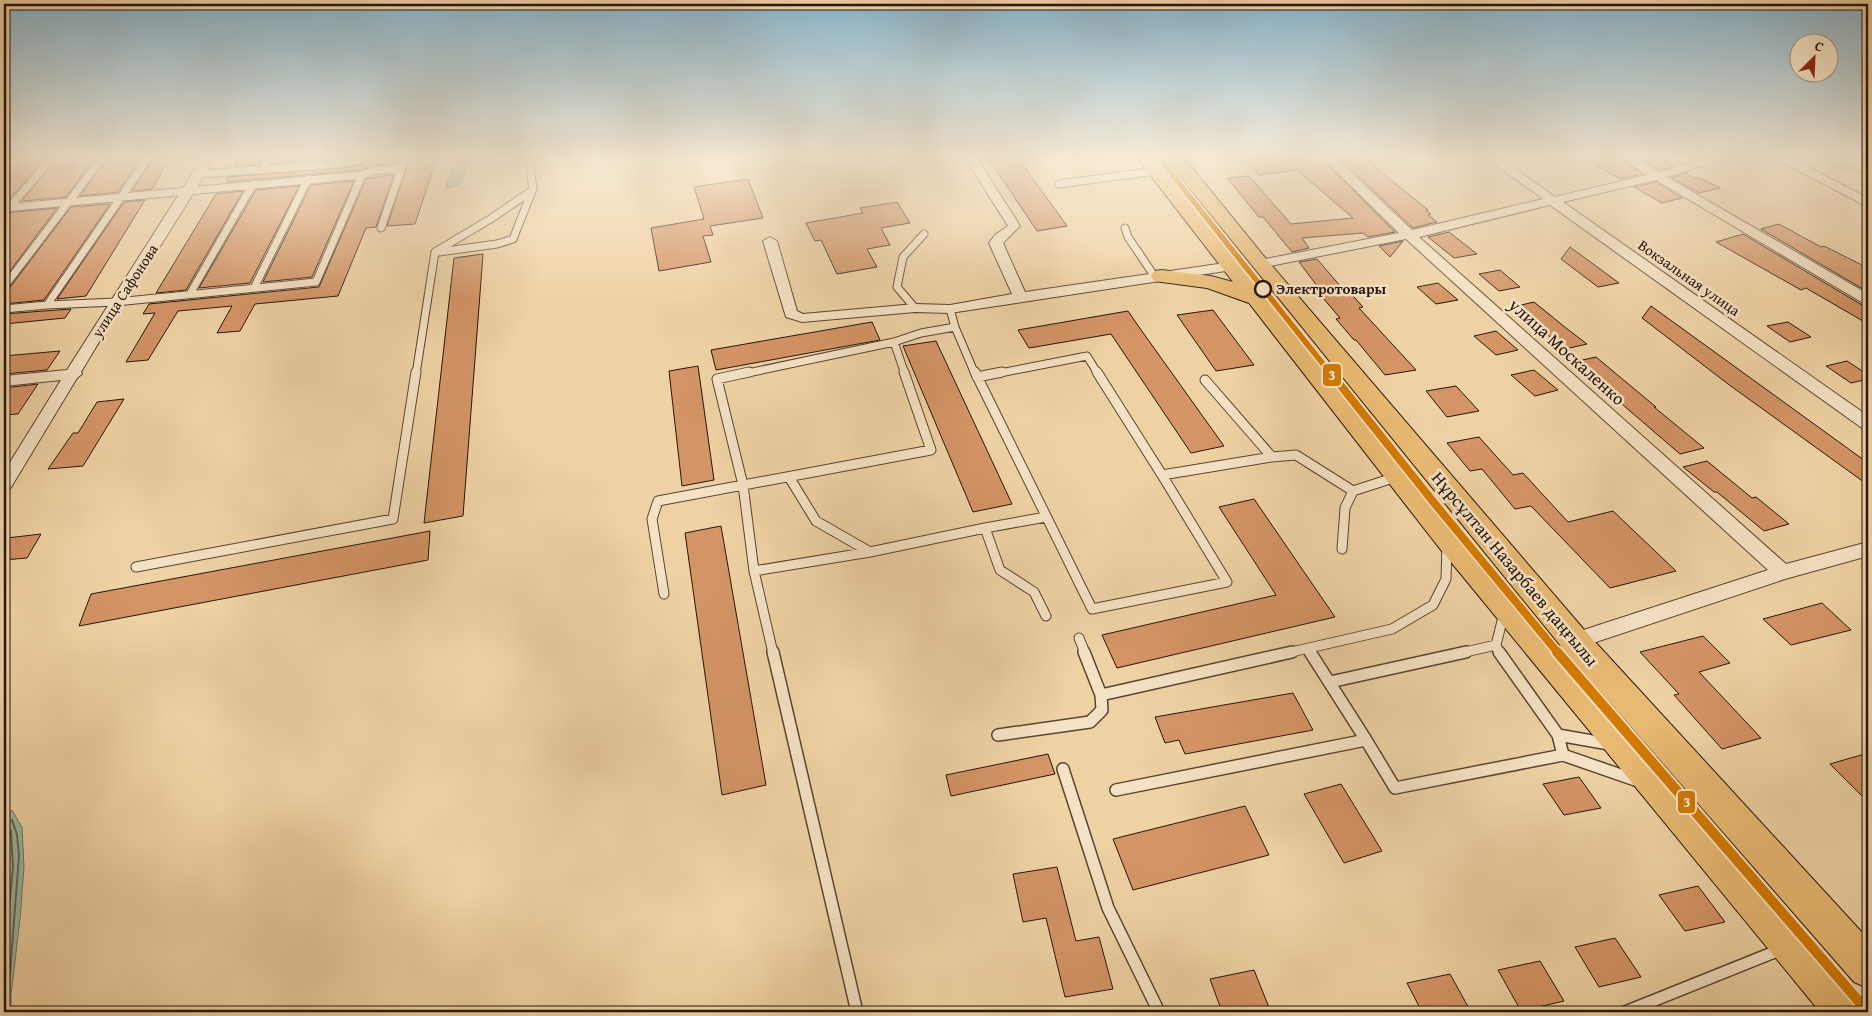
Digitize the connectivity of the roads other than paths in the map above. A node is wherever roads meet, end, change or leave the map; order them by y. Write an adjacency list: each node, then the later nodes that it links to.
1 (33, 205): 17 (lane)
2 (65, 205): 27 (lane)
3 (117, 205): 34 (lane)
4 (180, 205): 33 (street, улица Сафонова)
5 (241, 205): 29 (lane)
6 (295, 205): 28 (lane)
7 (349, 205): 28 (lane)
8 (389, 205): 19 (lane)
9 (510, 205): 24 (lane)
10 (527, 205): 24 (lane)
11 (1001, 205): 30 (street)
12 (1195, 205): 25 (main road, Нұрсұлтан Назарбаев даңғылы)
13 (1378, 205): 22 (street, улица Москаленко)
14 (1528, 205): 22 (street)
15 (1558, 205): 44 (street, Вокзальная улица)
16 (1707, 205): 32 (street)
17 (6, 208): 18 (lane)
18 (4, 214)
19 (381, 228)
20 (1125, 228): 26 (lane)
21 (924, 234): 35 (lane)
22 (1409, 235): 25 (street); 60 (street, улица Москаленко)
23 (770, 241): 35 (street)
24 (435, 252): 58 (lane)
25 (1246, 265): 26 (street); 31 (main road, Нұрсұлтан Назарбаев даңғылы); 65 (main road, Нұрсұлтан Назарбаев даңғылы)
26 (1158, 277): 30 (street); 31 (main road)
27 (4, 287)
28 (254, 288): 29 (lane)
29 (190, 294): 33 (lane)
30 (1020, 296): 36 (street)
31 (1256, 298): 48 (main road, Нұрсұлтан Назарбаев даңғылы)
32 (1868, 300)
33 (116, 302): 34 (lane); 40 (street, улица Сафонова)
34 (47, 306): 37 (lane)
35 (915, 308): 36 (street)
36 (950, 309): 38 (lane)
37 (4, 310)
38 (955, 327): 39 (lane); 41 (lane)
39 (894, 342): 47 (lane); 50 (lane)
40 (74, 374): 43 (street); 49 (street, улица Сафонова)
41 (977, 377): 46 (lane); 52 (lane)
42 (1205, 380): 45 (lane)
43 (4, 381)
44 (1868, 424)
45 (1272, 457): 46 (lane); 51 (lane)
46 (1162, 475): 52 (lane)
47 (788, 477): 50 (lane); 57 (lane)
48 (1398, 477): 51 (lane); 54 (main road, Нұрсұлтан Назарбаев даңғылы)
49 (4, 485)
50 (743, 485): 59 (lane); 61 (lane)
51 (1353, 491): 55 (lane)
52 (1046, 517): 53 (lane)
53 (985, 528): 57 (lane); 63 (lane)
54 (1447, 538): 62 (main road, Нұрсұлтан Назарбаев даңғылы); 67 (lane)
55 (1342, 549)
56 (1868, 549): 60 (street)
57 (870, 552): 59 (lane)
58 (136, 568)
59 (754, 571): 80 (lane)
60 (1783, 572): 65 (street)
61 (664, 594)
62 (1506, 608): 66 (lane); 73 (main road, Нұрсұлтан Назарбаев даңғылы)
63 (1046, 616)
64 (1079, 638): 69 (lane)
65 (1575, 641): 79 (main road, Нұрсұлтан Назарбаев даңғылы)
66 (1496, 645): 68 (lane); 71 (lane)
67 (1308, 649): 68 (lane); 69 (lane)
68 (1330, 682): 72 (lane)
69 (1101, 694): 70 (lane)
70 (998, 735)
71 (1558, 735): 73 (lane); 74 (lane)
72 (1366, 740): 74 (lane); 77 (lane)
73 (1623, 747): 76 (main road, Нұрсұлтан Назарбаев даңғылы)
74 (1563, 755): 76 (lane)
75 (1063, 769): 81 (lane)
76 (1656, 787): 78 (main road, Нұрсұлтан Назарбаев даңғылы)
77 (1116, 790)
78 (1790, 946): 82 (lane); 83 (main road, Нұрсұлтан Назарбаев даңғылы)
79 (1868, 968)
80 (857, 1012)
81 (1159, 1012)
82 (1624, 1012)
83 (1846, 1012)

